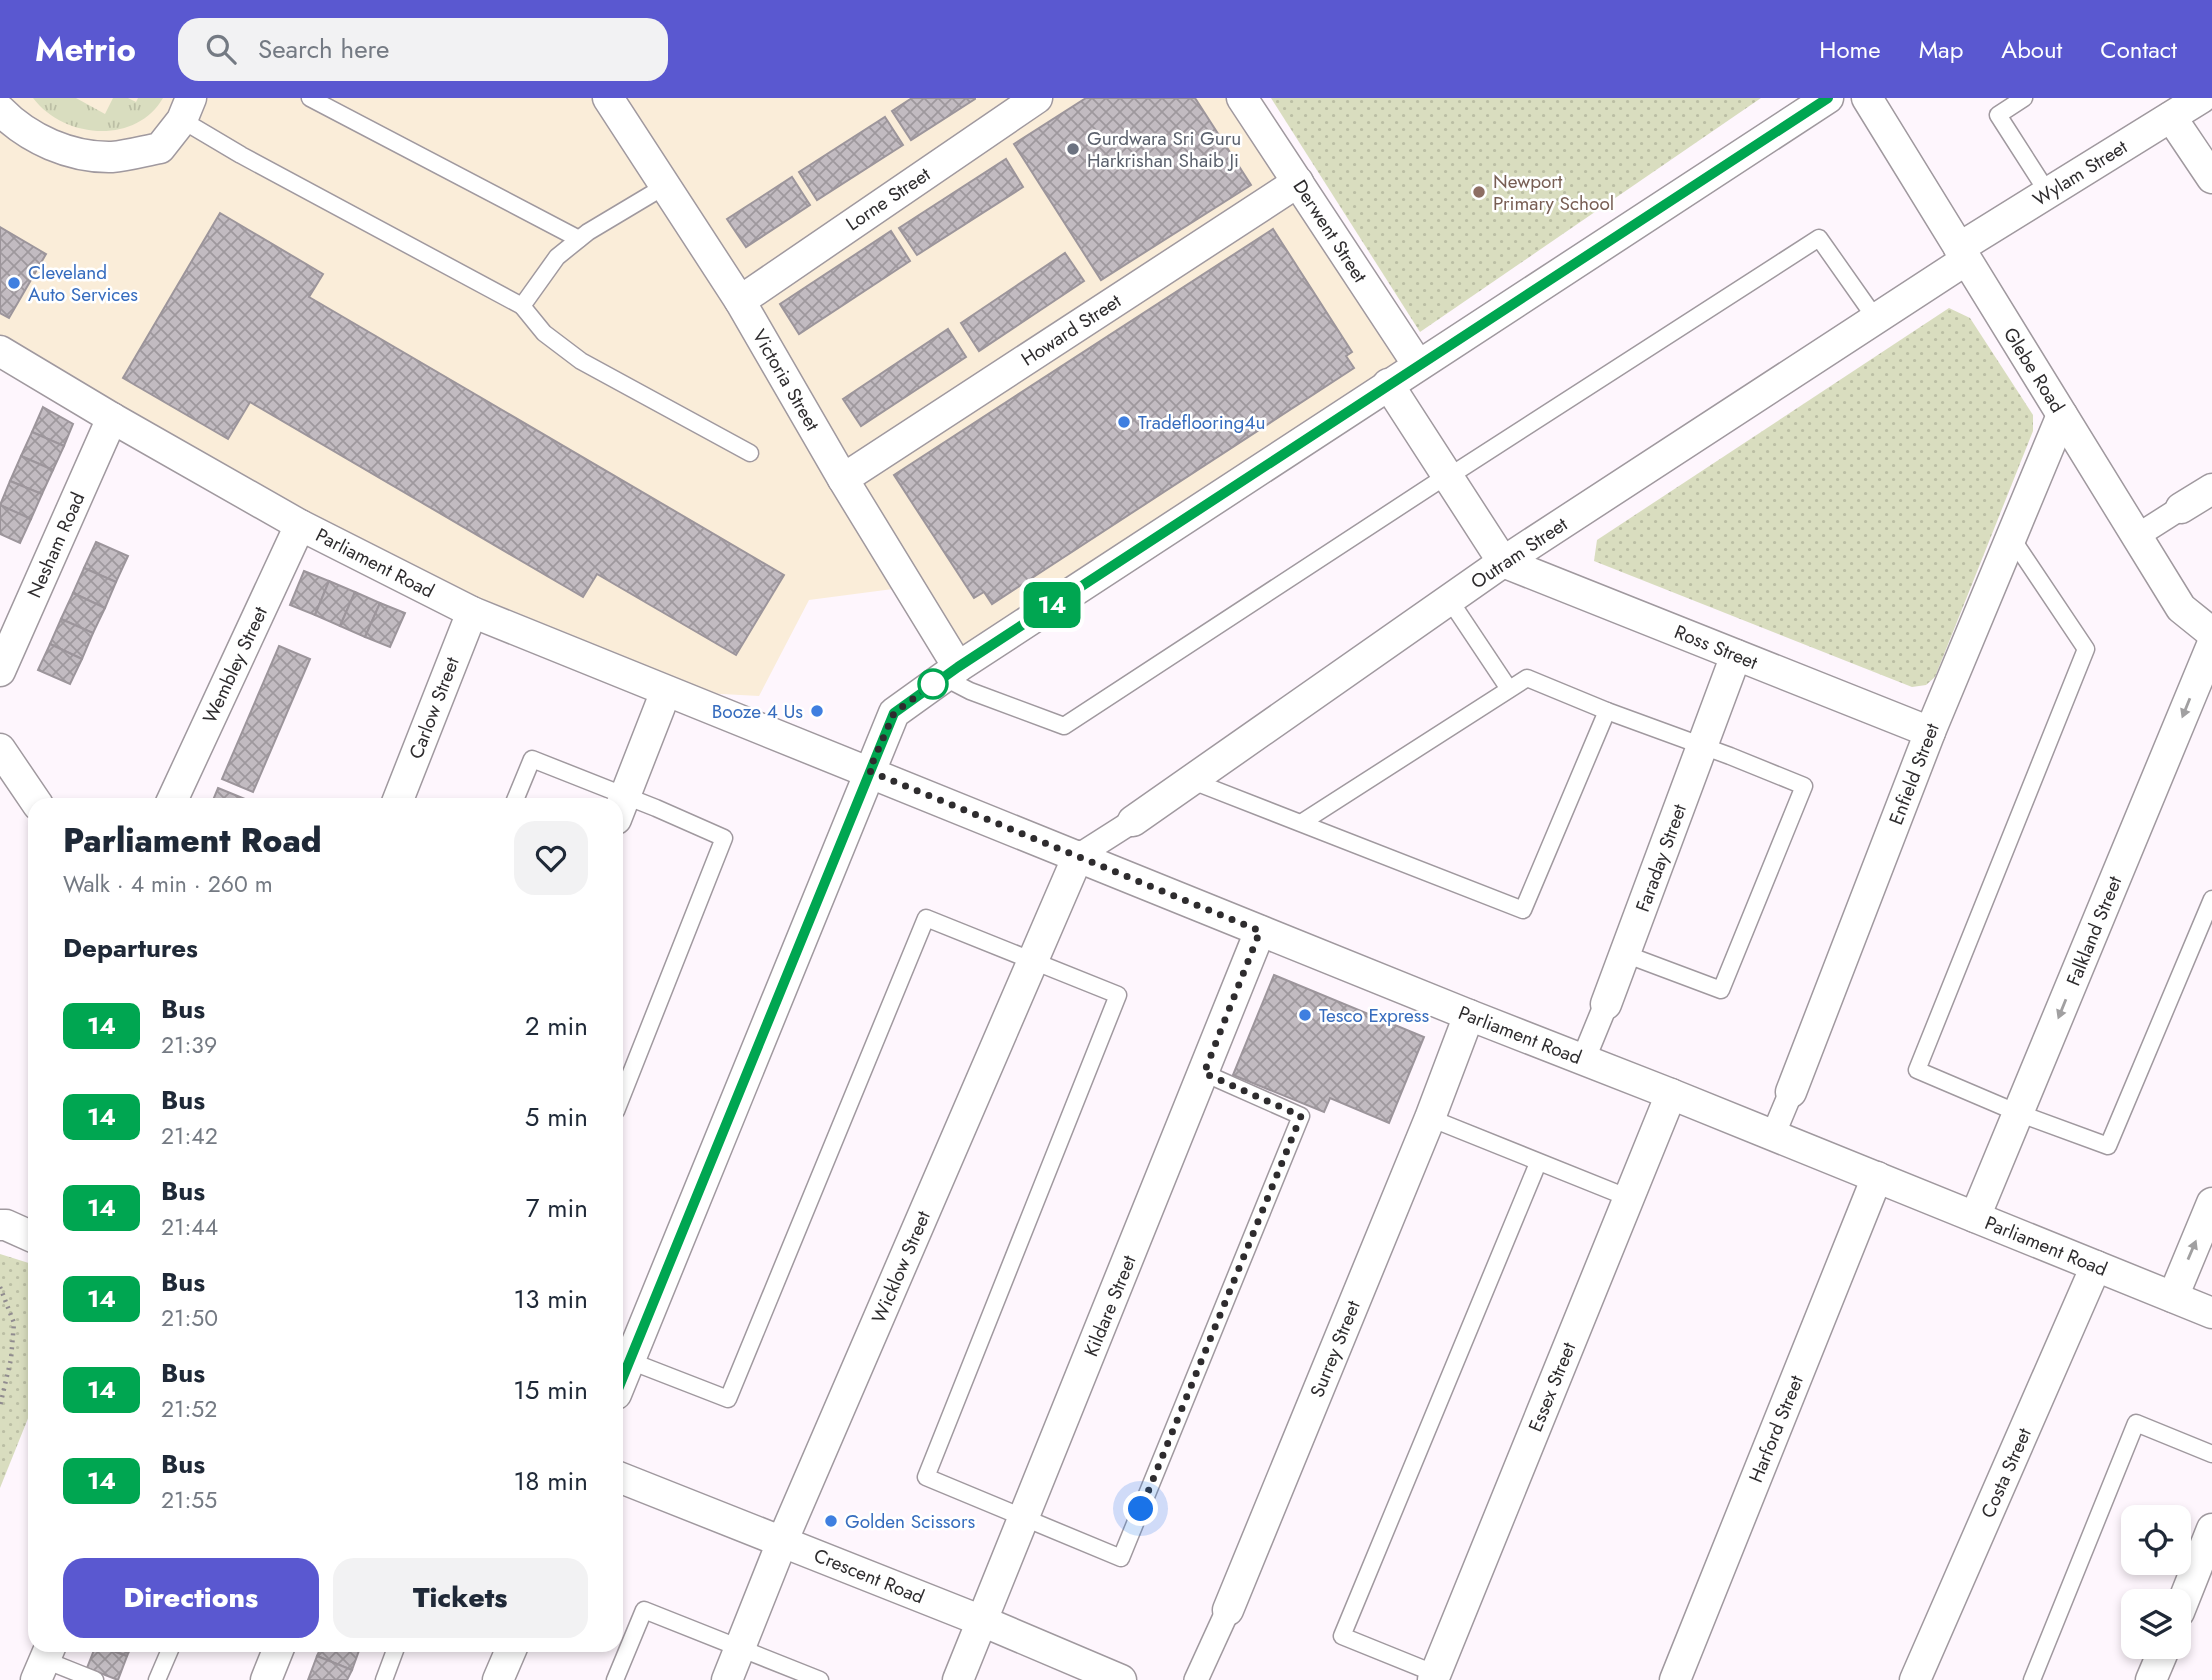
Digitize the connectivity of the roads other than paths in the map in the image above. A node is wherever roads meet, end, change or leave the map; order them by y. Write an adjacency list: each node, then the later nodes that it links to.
1 (310, 98): 16 (lane)
2 (608, 98): 14 (street, Victoria Street)
3 (1242, 98): 13 (street, Derwent Street)
4 (1828, 98): 22 (street)
5 (1867, 98): 17 (street, Glebe Road)
6 (2024, 98): 15 (lane)
7 (2201, 98): 11 (street, Wylam Street)
8 (1024, 101): 18 (street, Lorne Street)
9 (187, 109): 10 (street); 19 (lane)
10 (0, 110)
11 (2172, 117): 12 (street); 15 (street, Wylam Street)
12 (2212, 178)
13 (1298, 182): 22 (street, Derwent Street); 28 (street, Howard Street)
14 (665, 186): 16 (lane); 18 (street, Victoria Street)
15 (2048, 193): 17 (street, Wylam Street)
16 (579, 239): 19 (lane)
17 (1963, 254): 20 (street, Outram Street); 24 (street, Glebe Road)
18 (740, 301): 28 (street, Victoria Street)
19 (522, 306): 26 (lane)
20 (1876, 319): 27 (lane); 34 (street, Outram Street)
21 (0, 351): 25 (street, Parliament Road)
22 (1418, 365): 23 (street)
23 (1388, 384): 27 (street); 41 (street)
24 (2062, 415): 32 (street, Glebe Road); 33 (street, Enfield Street)
25 (112, 418): 31 (street, Parliament Road); 40 (street, Nesham Road)
26 (750, 453)
27 (1448, 477): 34 (street); 41 (lane)
28 (843, 478): 41 (street, Victoria Street)
29 (2212, 489): 30 (street)
30 (2181, 508): 32 (street)
31 (299, 525): 36 (street, Parliament Road); 51 (street, Wembley Street)
32 (2137, 536): 37 (street, Glebe Road)
33 (2011, 537): 45 (street, Enfield Street); 71 (lane)
34 (1503, 562): 35 (street, Outram Street); 39 (street, Ross Street)
35 (1449, 600): 42 (lane); 49 (street, Outram Street)
36 (472, 612): 43 (street, Parliament Road); 52 (street, Carlow Street)
37 (2212, 632)
38 (2212, 645): 71 (street, Falkland Street, one-way to 71)
39 (1736, 654): 45 (street, Ross Street); 46 (street, Faraday Street)
40 (0, 671)
41 (950, 672): 48 (street)
42 (1509, 689): 44 (lane); 58 (lane)
43 (666, 691): 48 (street, Parliament Road); 55 (street)
44 (1607, 711): 46 (lane); 58 (lane)
45 (1930, 732): 68 (street, Enfield Street)
46 (1702, 746): 62 (street, Faraday Street); 62 (lane)
47 (0, 749): 50 (street)
48 (869, 771): 59 (street, Parliament Road); 84 (street)
49 (1190, 780): 57 (street, Outram Street); 58 (lane)
50 (33, 798)
51 (173, 798)
52 (399, 798)
53 (516, 798): 54 (lane)
54 (604, 798)
55 (623, 802)
56 (623, 808): 69 (lane)
57 (1133, 821): 59 (street, Outram Street)
58 (1301, 823)
59 (1079, 856): 61 (street, Parliament Road); 63 (street, Wicklow Street)
60 (2212, 899): 71 (lane)
61 (1260, 931): 65 (street, Parliament Road); 67 (street, Kildare Street)
62 (1625, 954): 64 (street, Faraday Street)
63 (1033, 960): 84 (lane); 87 (lane); 89 (street, Wicklow Street)
64 (1606, 1004): 66 (street, Faraday Street)
65 (1469, 1016): 66 (street, Parliament Road); 72 (street, Surrey Street)
66 (1583, 1060): 70 (street, Parliament Road)
67 (1204, 1073): 87 (street, Kildare Street); 87 (lane)
68 (1791, 1092): 73 (street, Enfield Street)
69 (623, 1093)
70 (1671, 1094): 73 (street, Parliament Road); 76 (street, Essex Street)
71 (2018, 1113): 78 (street, Falkland Street)
72 (1430, 1118): 74 (lane); 91 (street, Surrey Street)
73 (1773, 1135): 75 (street, Parliament Road)
74 (1538, 1163): 76 (lane); 100 (lane)
75 (1877, 1177): 78 (street, Parliament Road); 112 (street, Harford Street)
76 (1629, 1198): 100 (street, Essex Street)
77 (2212, 1203): 82 (street, one-way to 77)
78 (1975, 1217): 81 (street, Parliament Road)
79 (0, 1225): 80 (street)
80 (28, 1235)
81 (2096, 1266): 82 (street, Parliament Road); 113 (street, Costa Street)
82 (2173, 1297): 83 (street, Parliament Road)
83 (2212, 1313)
84 (623, 1358)
85 (2212, 1454): 114 (lane)
86 (623, 1479): 89 (street, Crescent Road)
87 (1024, 1517): 92 (street, Kildare Street)
88 (2212, 1529): 90 (street)
89 (782, 1542): 92 (street, Crescent Road); 93 (street, Wicklow Street)
90 (2188, 1589)
91 (1228, 1610): 111 (street, Surrey Street)
92 (982, 1621): 109 (street, Kildare Street); 110 (street, Crescent Road)
93 (740, 1648): 106 (lane); 107 (street, Wicklow Street); 108 (lane)
94 (169, 1652): 102 (lane)
95 (277, 1652): 103 (street)
96 (394, 1652): 104 (lane)
97 (510, 1652): 105 (street)
98 (2160, 1659): 115 (street)
99 (44, 1662): 101 (lane)
100 (1435, 1677)
101 (95, 1680)
102 (157, 1680)
103 (267, 1680)
104 (383, 1680)
105 (498, 1680)
106 (615, 1680)
107 (727, 1680)
108 (820, 1680)
109 (958, 1680)
110 (1121, 1680)
111 (1196, 1680)
112 (1675, 1680)
113 (1916, 1680)
114 (2032, 1680)
115 (2151, 1680)

